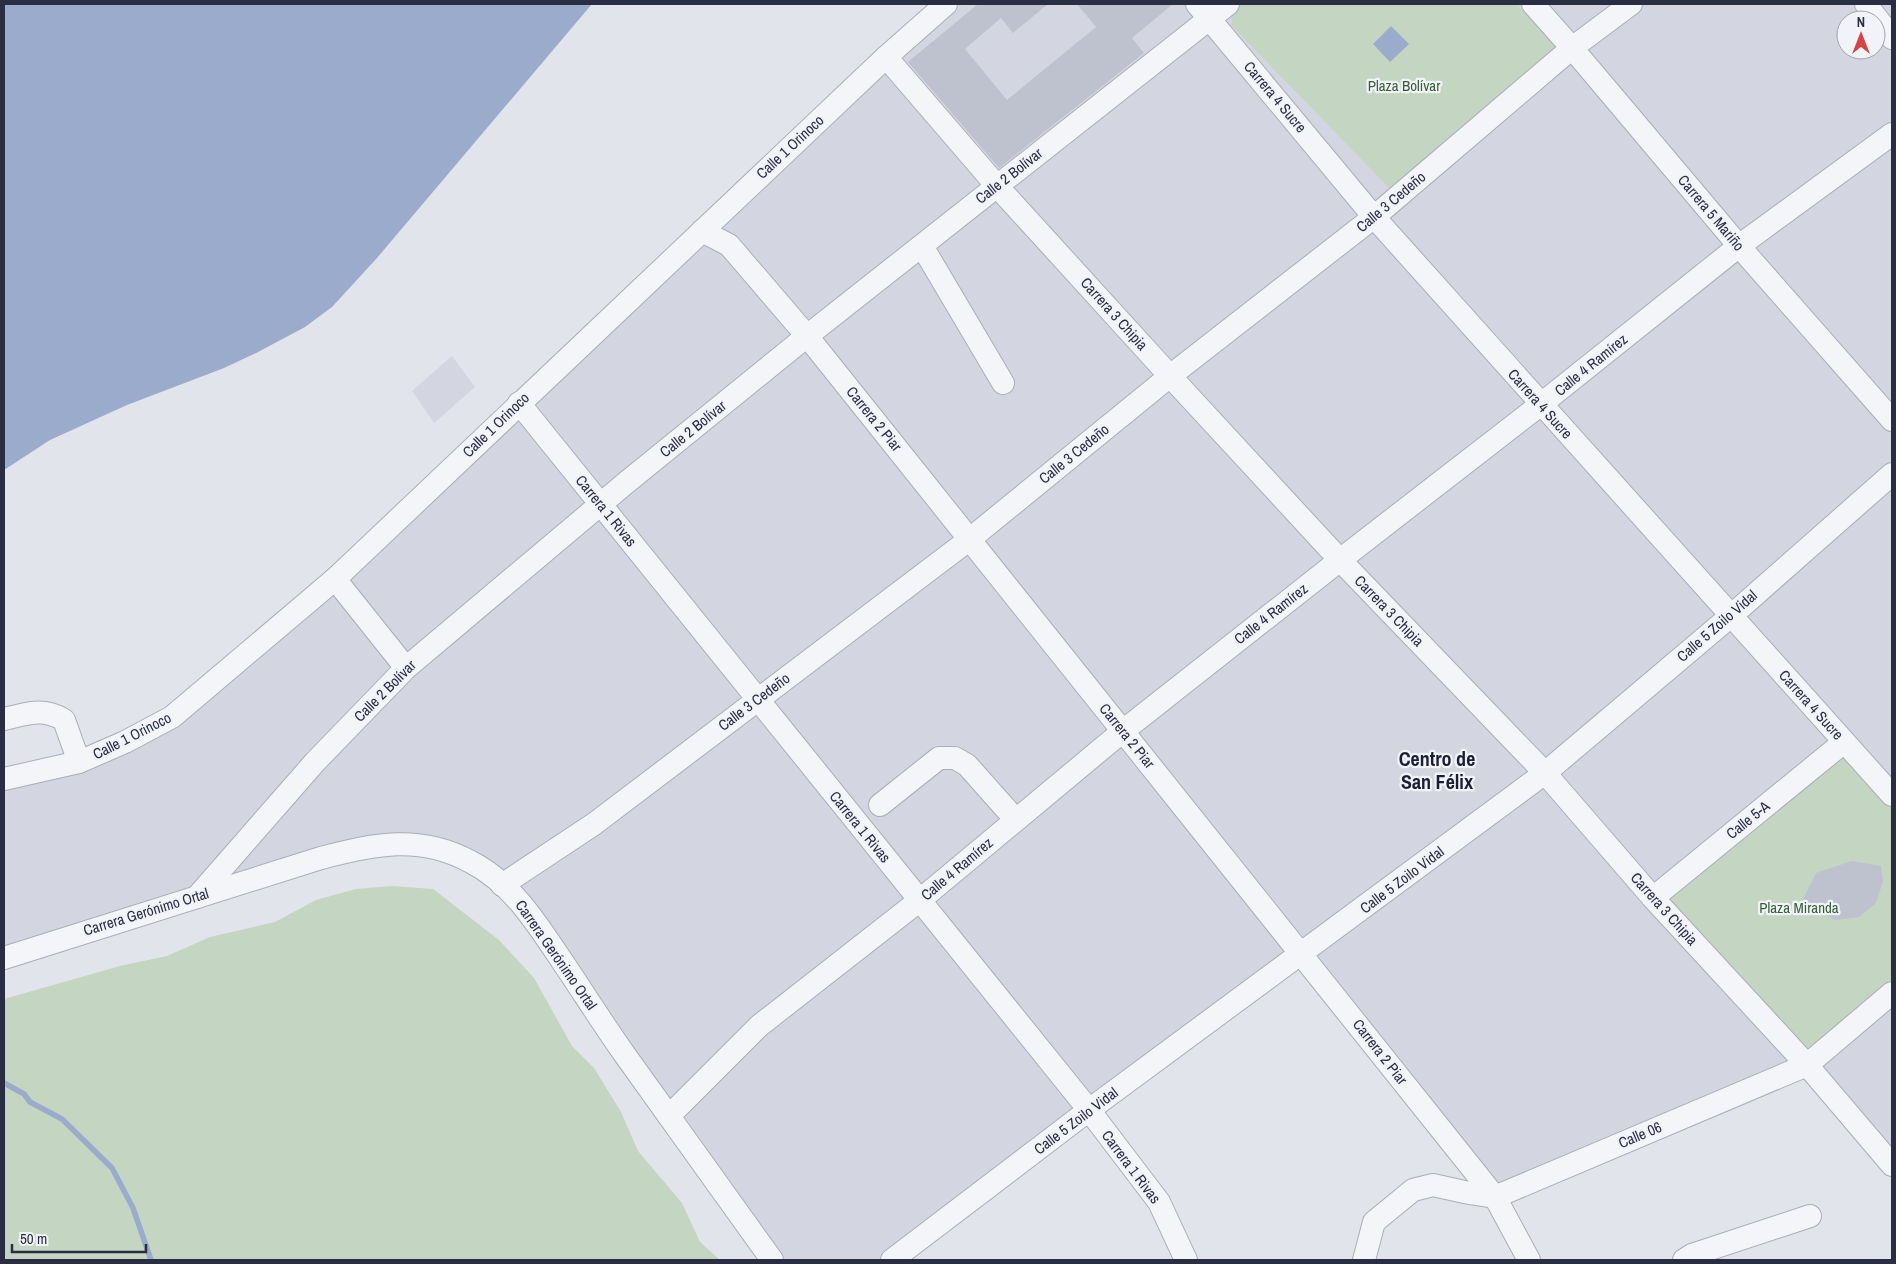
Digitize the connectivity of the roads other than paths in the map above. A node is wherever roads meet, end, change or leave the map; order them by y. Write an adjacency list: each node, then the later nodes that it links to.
1 (946, 4): 9 (street, Calle 1 Orinoco)
2 (1228, 4): 6 (street, Calle 2 Bolívar)
3 (1533, 4): 8 (street, Carrera 5 Mariño)
4 (1631, 4): 8 (street, Calle 3 Cedeño)
5 (1866, 4): 7 (street)
6 (1204, 12): 11 (street, Calle 2 Bolívar); 12 (street, Carrera 4 Sucre)
7 (1892, 38)
8 (1572, 48): 12 (street, Calle 3 Cedeño); 15 (street, Carrera 5 Mariño)
9 (886, 57): 11 (street, Carrera 3 Chipia); 13 (street, Calle 1 Orinoco)
10 (1892, 134): 15 (street, Calle 4 Ramírez)
11 (997, 186): 14 (street, Calle 2 Bolívar); 17 (street, Carrera 3 Chipia)
12 (1374, 217): 17 (street, Calle 3 Cedeño); 20 (street, Carrera 4 Sucre)
13 (702, 231): 16 (street, Carrera 2 Piar); 19 (street, Calle 1 Orinoco)
14 (922, 246): 16 (street, Calle 2 Bolívar); 18 (street)
15 (1739, 246): 20 (street, Calle 4 Ramírez); 21 (street, Carrera 5 Mariño)
16 (808, 336): 23 (street, Calle 2 Bolívar); 24 (street, Carrera 2 Piar)
17 (1170, 376): 24 (street, Calle 3 Cedeño); 25 (street, Carrera 3 Chipia)
18 (1003, 384)
19 (519, 403): 23 (street, Carrera 1 Rivas); 26 (street, Calle 1 Orinoco)
20 (1540, 404): 25 (street, Calle 4 Ramírez); 27 (street, Carrera 4 Sucre)
21 (1892, 420)
22 (1892, 474): 27 (street, Calle 5 Zoilo Vidal)
23 (601, 503): 28 (street, Calle 2 Bolívar); 29 (street, Carrera 1 Rivas)
24 (970, 539): 29 (street, Calle 3 Cedeño); 31 (street, Carrera 2 Piar)
25 (1340, 560): 31 (street, Calle 4 Ramírez); 34 (street, Carrera 3 Chipia)
26 (334, 579): 28 (street); 33 (street, Calle 1 Orinoco)
27 (1732, 615): 32 (street, Carrera 4 Sucre); 34 (street, Calle 5 Zoilo Vidal)
28 (406, 668): 40 (street, Calle 2 Bolívar)
29 (757, 699): 39 (street, Calle 3 Cedeño); 42 (street, Carrera 1 Rivas)
30 (4, 720): 33 (street)
31 (1123, 731): 38 (street, Calle 4 Ramírez); 43 (street, Carrera 2 Piar)
32 (1844, 742): 36 (street, Carrera 4 Sucre); 41 (street, Calle 5-A)
33 (79, 762): 35 (street, Calle 1 Orinoco)
34 (1545, 774): 41 (street, Carrera 3 Chipia); 43 (street, Calle 5 Zoilo Vidal)
35 (4, 779)
36 (1892, 796)
37 (880, 805): 38 (street)
38 (1015, 819): 42 (street, Calle 4 Ramírez)
39 (502, 885): 40 (street, Carrera Gerónimo Ortal); 48 (street, Carrera Gerónimo Ortal)
40 (196, 897): 44 (street, Carrera Gerónimo Ortal)
41 (1652, 898): 46 (street, Carrera 3 Chipia)
42 (920, 900): 47 (street, Carrera 1 Rivas); 48 (street, Calle 4 Ramírez)
43 (1302, 954): 47 (street, Calle 5 Zoilo Vidal); 50 (street, Carrera 2 Piar)
44 (4, 958)
45 (1892, 993): 46 (street, Calle 06)
46 (1807, 1065): 49 (street, Carrera 3 Chipia); 50 (street, Calle 06)
47 (1089, 1110): 53 (street, Calle 5 Zoilo Vidal); 54 (street, Carrera 1 Rivas)
48 (670, 1116): 52 (street, Carrera Gerónimo Ortal)
49 (1892, 1165)
50 (1495, 1196): 55 (street, Calle 06); 56 (street, Carrera 2 Piar)
51 (1810, 1216): 57 (street)
52 (772, 1260)
53 (892, 1260)
54 (1186, 1260)
55 (1364, 1260)
56 (1529, 1260)
57 (1684, 1260)

